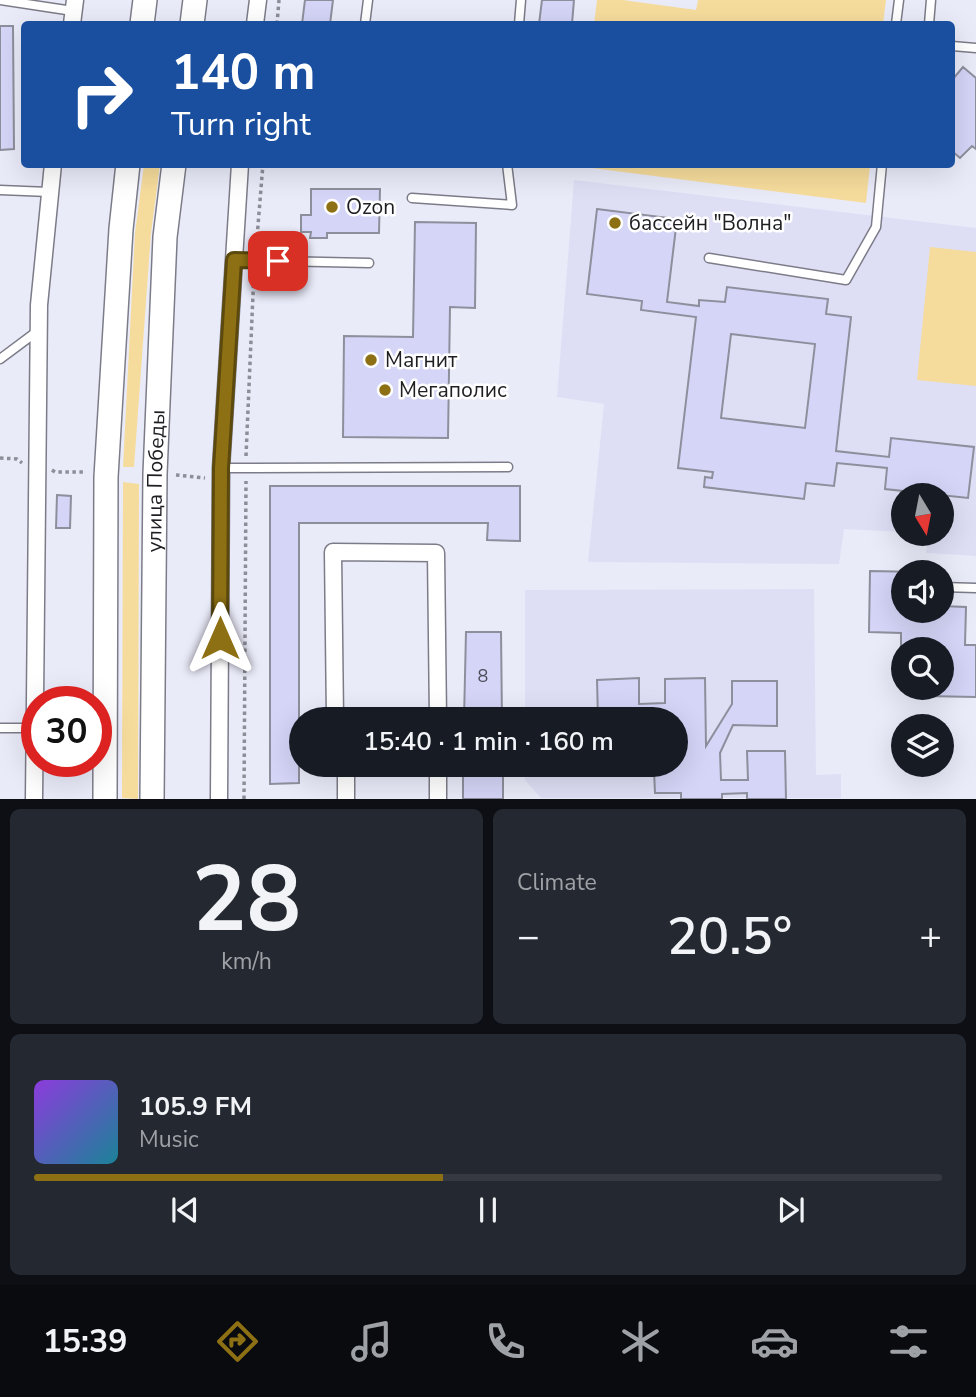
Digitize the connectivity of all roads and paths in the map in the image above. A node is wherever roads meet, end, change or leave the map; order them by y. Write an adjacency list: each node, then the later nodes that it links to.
1 (0, 0): 10 (lane)
2 (145, 0): 11 (street)
3 (195, 0): 12 (street)
4 (258, 0): 13 (street)
5 (279, 0): 14 (path)
6 (368, 0): 15 (lane)
7 (521, 0): 16 (lane)
8 (899, 0): 17 (lane)
9 (932, 0): 18 (lane)
10 (73, 12)
11 (142, 21)
12 (192, 21)
13 (255, 21)
14 (277, 21)
15 (366, 21)
16 (519, 21)
17 (896, 21)
18 (929, 21)
19 (955, 46): 20 (lane)
20 (976, 48)
21 (52, 168): 28 (street)
22 (128, 168): 54 (street)
23 (173, 168): 55 (street, улица Победы)
24 (240, 168): 31 (street)
25 (507, 168): 29 (lane)
26 (882, 168): 30 (lane)
27 (0, 190): 28 (lane)
28 (49, 192): 33 (street)
29 (412, 198)
30 (709, 258)
31 (234, 260): 32 (lane); 39 (street)
32 (369, 263)
33 (39, 330): 34 (lane); 45 (street)
34 (0, 359)
35 (0, 458): 36 (path)
36 (24, 465)
37 (47, 465): 40 (path)
38 (508, 467): 39 (lane)
39 (221, 468): 56 (street)
40 (85, 472)
41 (174, 475): 42 (path)
42 (205, 478)
43 (954, 587): 44 (lane)
44 (976, 588)
45 (35, 686)
46 (335, 707): 47 (street)
47 (438, 707)
48 (0, 728): 49 (lane)
49 (21, 728)
50 (34, 777): 53 (street)
51 (346, 777): 57 (street)
52 (438, 777): 58 (street)
53 (34, 799)
54 (105, 799)
55 (152, 799)
56 (219, 799)
57 (346, 799)
58 (438, 799)

